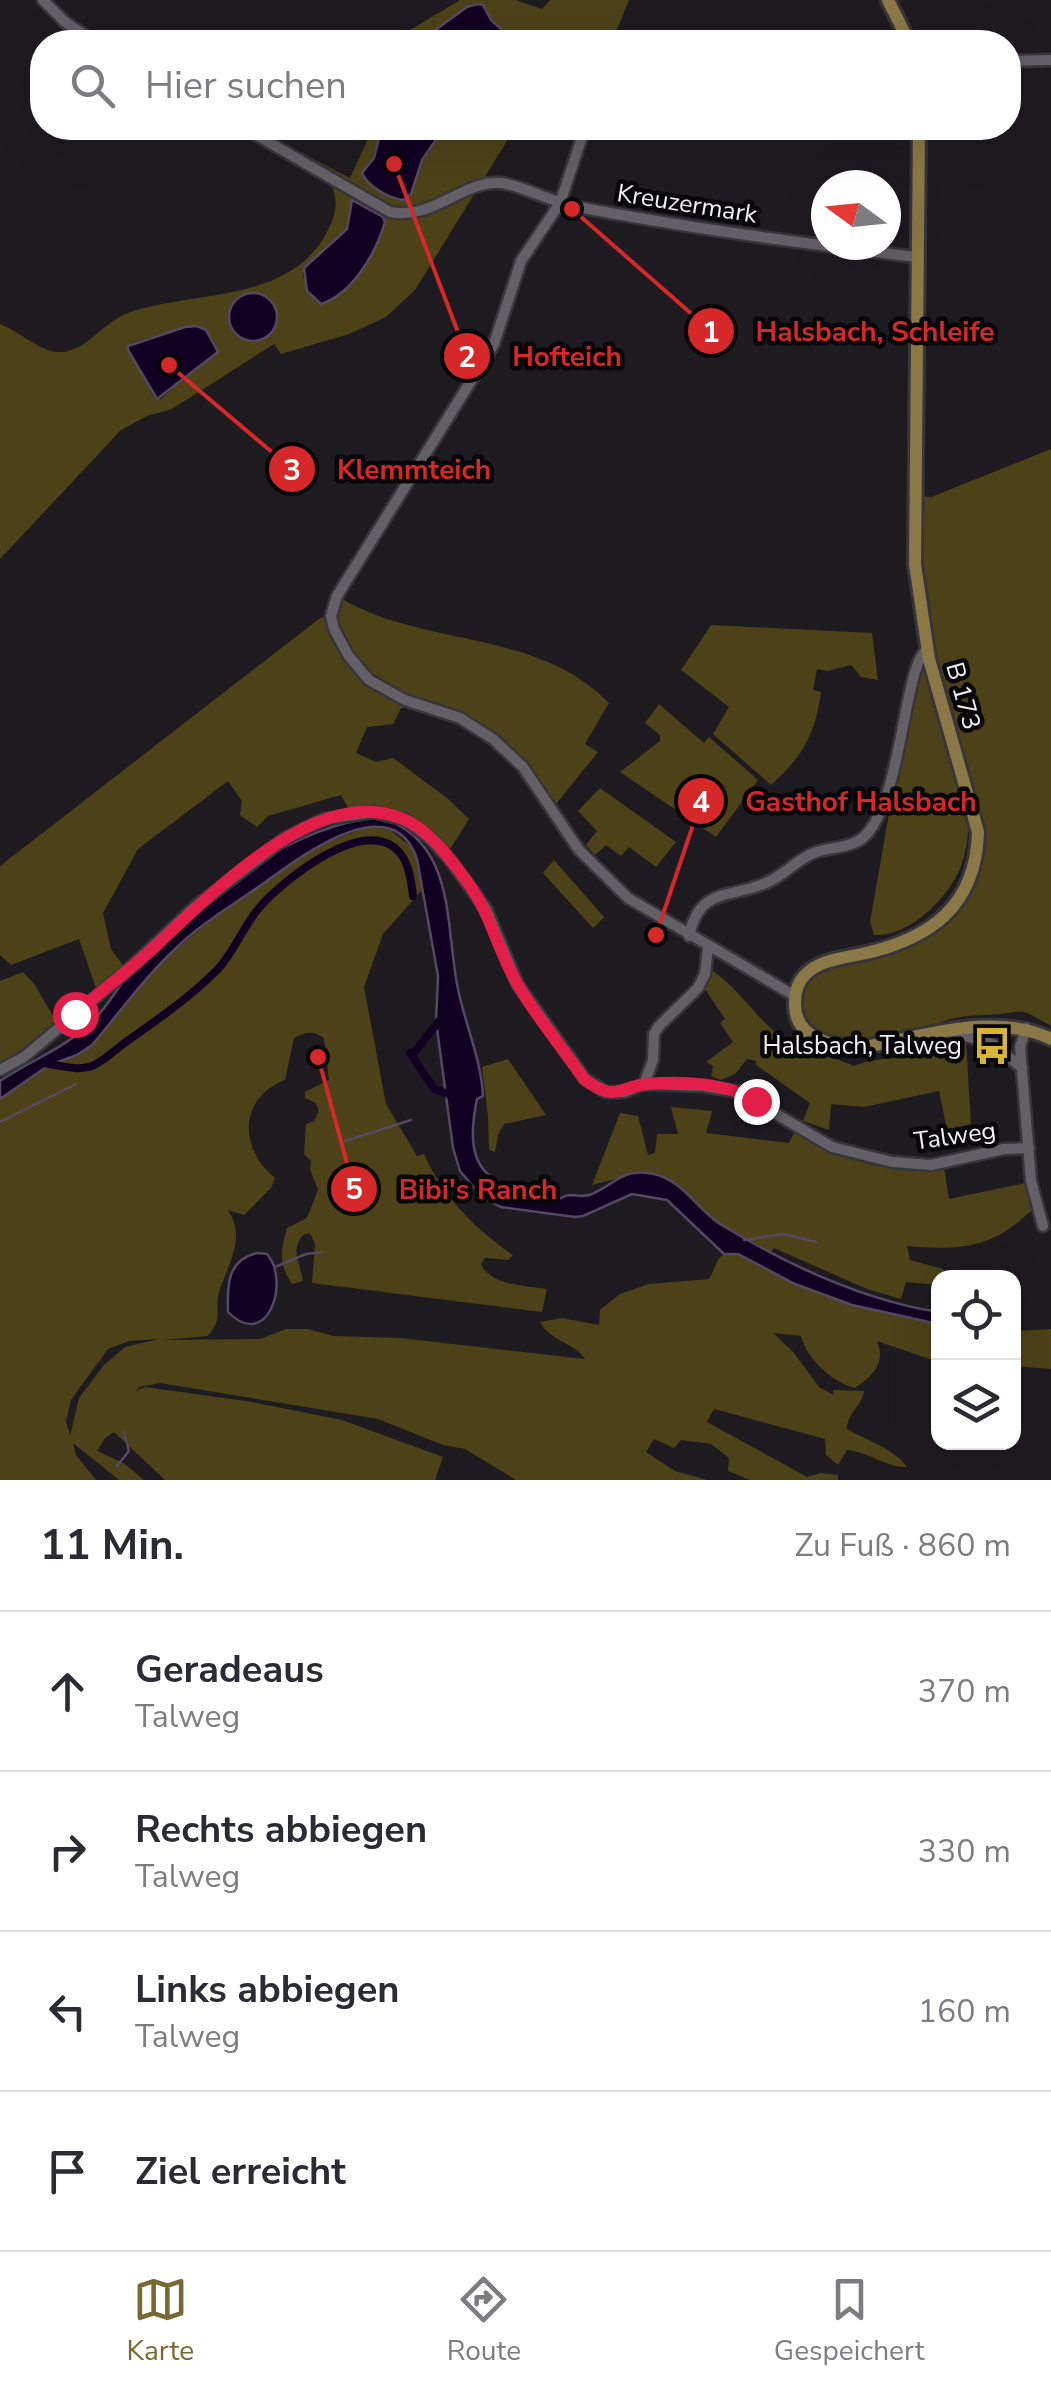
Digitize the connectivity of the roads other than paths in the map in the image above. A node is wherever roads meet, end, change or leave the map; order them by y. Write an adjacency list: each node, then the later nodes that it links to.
1 (43, 0): 3 (street)
2 (888, 0): 4 (main road)
3 (77, 30)
4 (902, 30)
5 (1051, 60): 6 (street)
6 (1021, 61)
7 (265, 140): 10 (street, Kreuzermark)
8 (580, 140): 10 (street)
9 (919, 140): 11 (main road, B 173 / B 173)
10 (560, 203): 11 (street, Kreuzermark); 13 (street)
11 (916, 257): 12 (main road, B 173 / B 173)
12 (927, 650): 13 (street); 15 (main road, B 173 / B 173)
13 (689, 936): 14 (street)
14 (708, 947): 15 (street); 21 (street)
15 (795, 996): 17 (main road)
16 (1026, 1028): 17 (main road); 18 (main road); 19 (street, Talweg)
17 (952, 1032): 19 (street)
18 (1051, 1039)
19 (1023, 1069): 22 (street, Talweg)
20 (0, 1070): 21 (street, Talweg)
21 (644, 1084): 22 (street, Talweg)
22 (1029, 1148): 23 (street, Talweg)
23 (1051, 1208)

